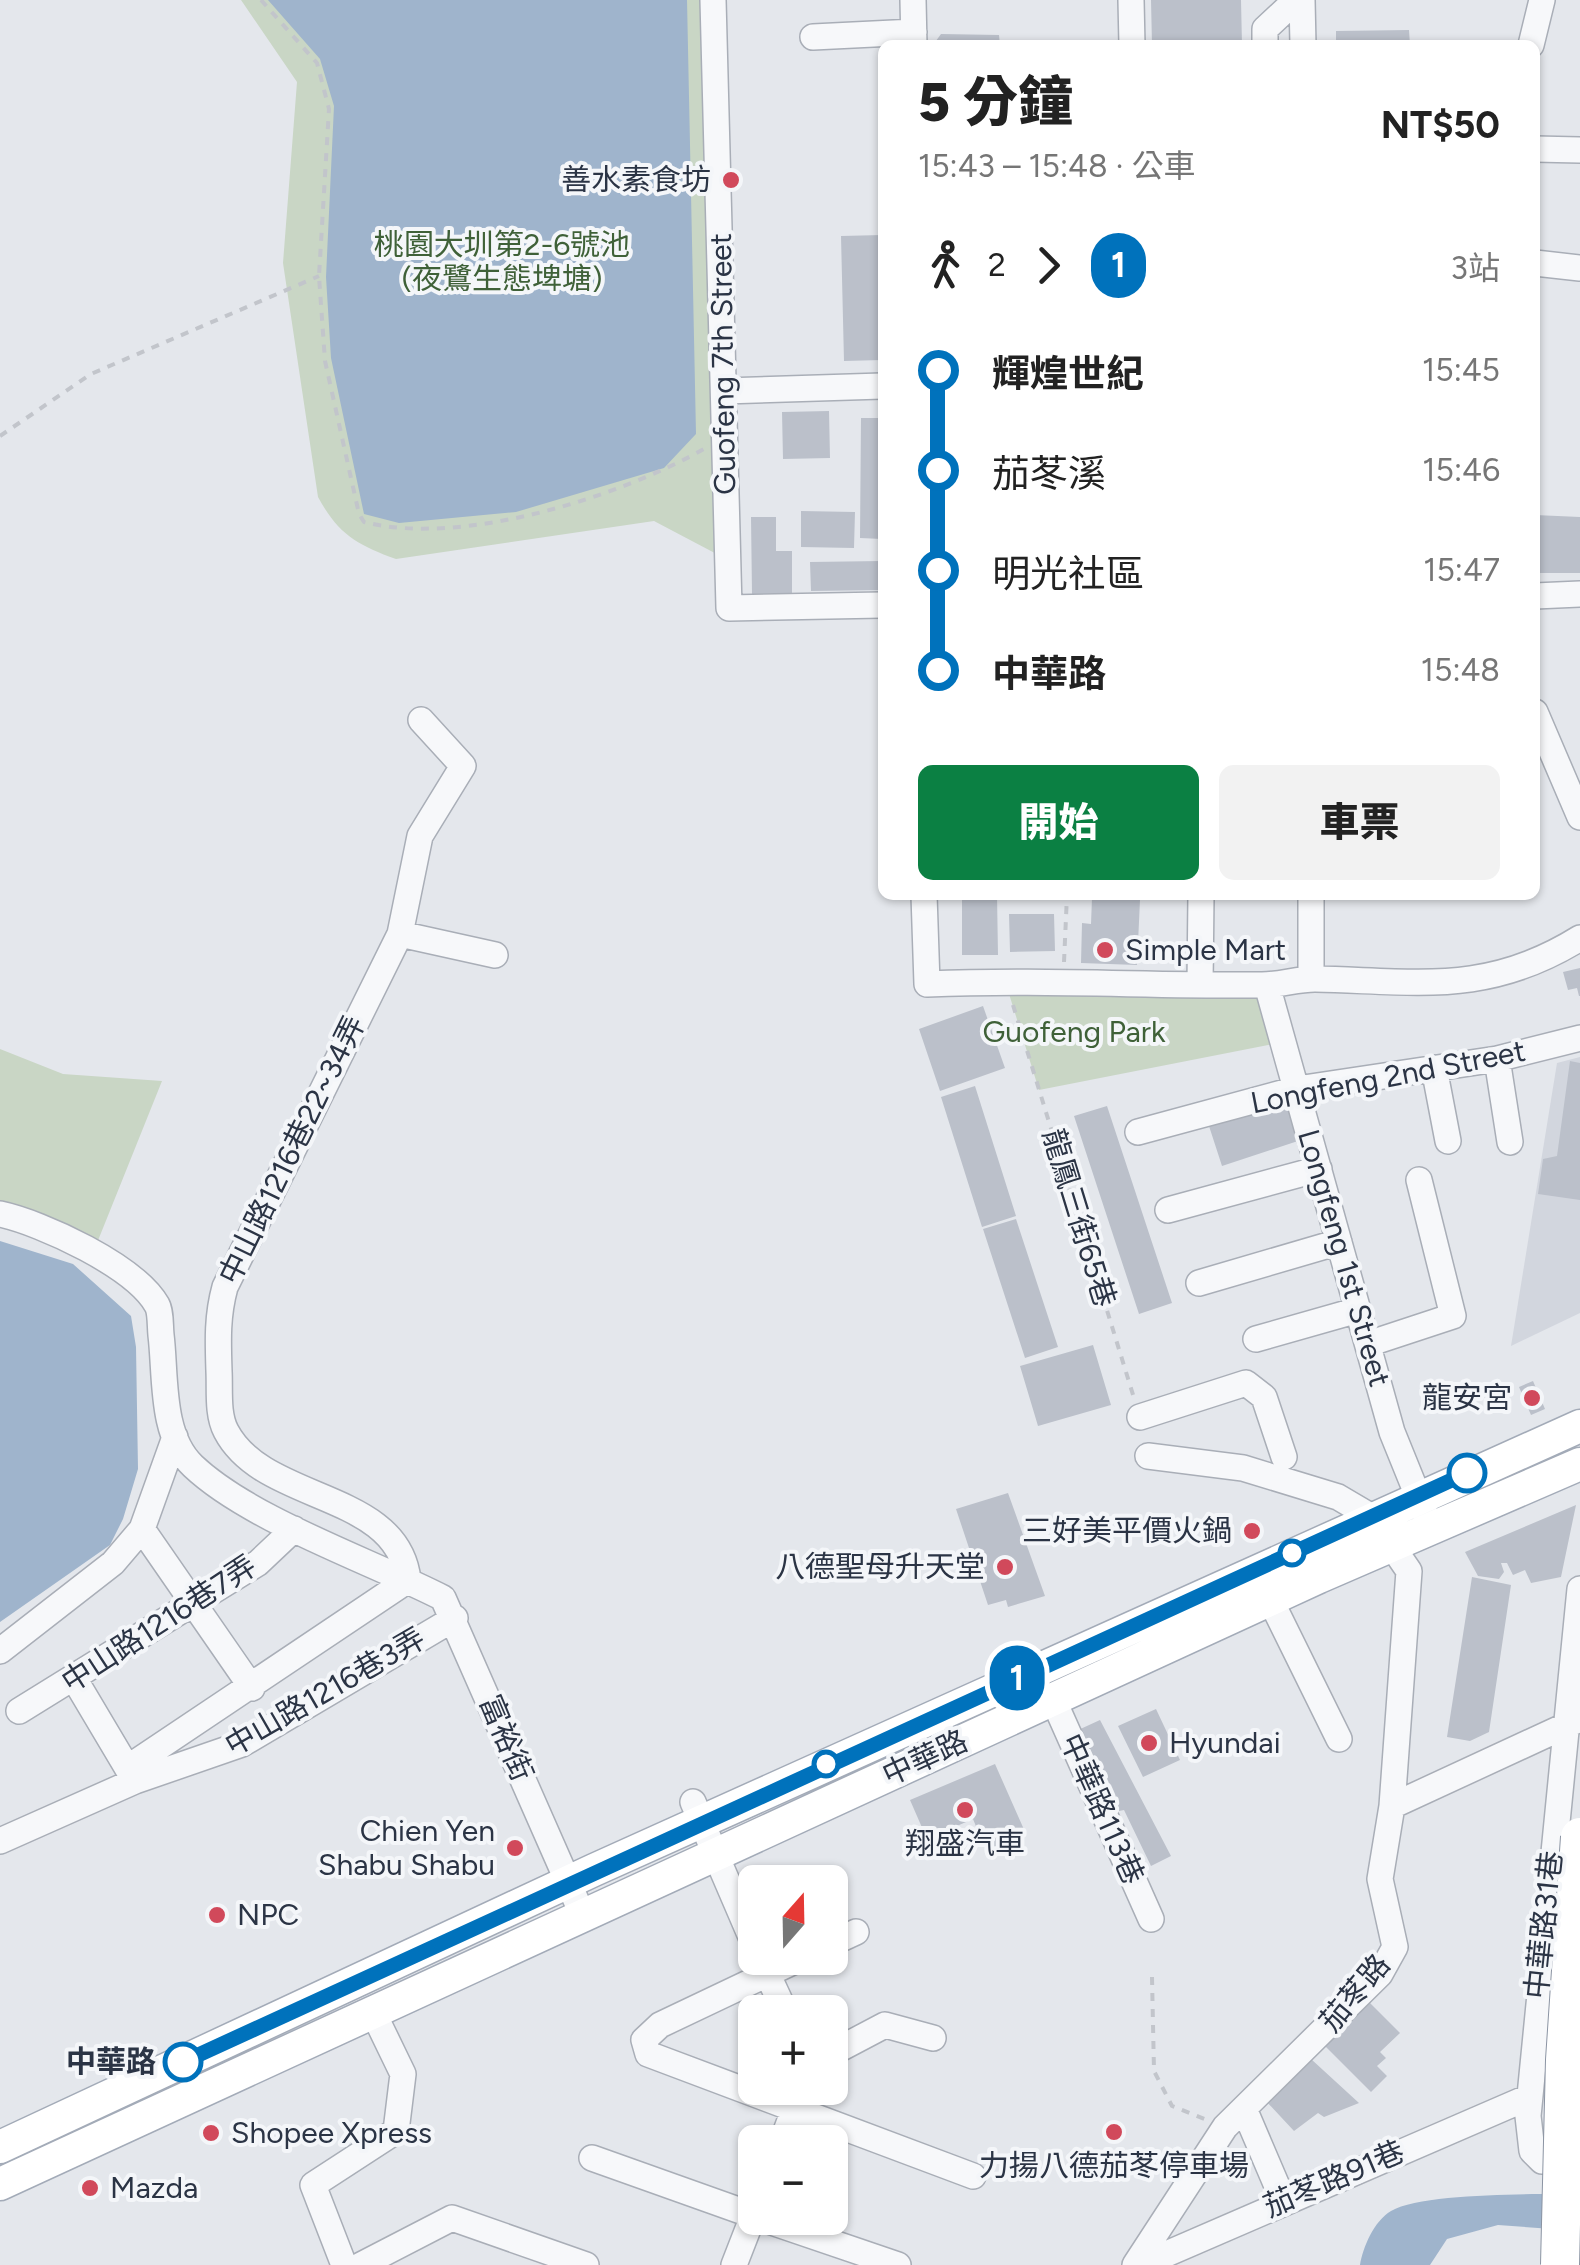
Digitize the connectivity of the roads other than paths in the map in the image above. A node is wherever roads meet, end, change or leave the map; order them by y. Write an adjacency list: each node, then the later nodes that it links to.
1 (713, 0): 17 (street, Guofeng 7th Street)
2 (913, 0): 7 (street)
3 (1131, 0): 8 (street)
4 (1299, 0): 9 (street); 10 (street)
5 (1542, 0): 11 (street)
6 (812, 37): 7 (street)
7 (914, 38)
8 (1132, 40)
9 (1264, 40)
10 (1302, 40)
11 (1532, 40)
12 (1540, 149): 13 (street)
13 (1580, 150)
14 (1540, 264): 15 (street)
15 (1580, 268)
16 (878, 386): 17 (street)
17 (724, 391): 20 (street, Guofeng 7th Street)
18 (1580, 594): 19 (street)
19 (1540, 596)
20 (878, 605)
21 (421, 720): 27 (street, 中山路1216巷22~34弄)
22 (1540, 724): 23 (street)
23 (1580, 817)
24 (924, 900): 31 (street)
25 (1201, 900): 31 (street)
26 (1311, 900): 30 (street)
27 (400, 934): 29 (street); 61 (street, 中山路1216巷22~34弄)
28 (1580, 938): 30 (street)
29 (495, 955)
30 (1311, 979): 32 (street)
31 (1200, 984): 32 (street)
32 (1266, 985): 36 (street, Longfeng 1st Street)
33 (1580, 1038): 34 (street, Longfeng 2nd Street)
34 (1497, 1059): 35 (street, Longfeng 2nd Street); 39 (street)
35 (1434, 1068): 36 (street, Longfeng 2nd Street); 38 (street)
36 (1297, 1089): 37 (street, Longfeng 2nd Street); 40 (street, Longfeng 1st Street)
37 (1138, 1132)
38 (1448, 1140)
39 (1510, 1142)
40 (1319, 1169): 42 (street); 44 (street, Longfeng 1st Street)
41 (1419, 1180): 48 (street)
42 (1168, 1210)
43 (0, 1214): 51 (street)
44 (1339, 1242): 45 (street); 46 (street, Longfeng 1st Street)
45 (1199, 1283)
46 (1358, 1310): 47 (street); 48 (street, Longfeng 1st Street)
47 (1256, 1339)
48 (1368, 1344): 55 (street, Longfeng 1st Street)
49 (1140, 1417): 53 (street)
50 (1580, 1426): 55 (main road)
51 (176, 1437): 58 (street); 59 (street, 富裕街)
52 (1148, 1456): 56 (street)
53 (1284, 1457)
54 (1580, 1464): 57 (main road, 中華路)
55 (1418, 1496): 56 (main road); 57 (street, Longfeng 1st Street)
56 (1372, 1516): 60 (street, 茄苳路); 75 (main road)
57 (1431, 1528): 60 (main road, 中華路)
58 (142, 1529): 64 (street); 66 (street)
59 (294, 1529): 61 (street, 富裕街); 64 (street, 中山路1216巷7弄)
60 (1390, 1546): 63 (main road, 中華路); 74 (street, 茄苳路)
61 (408, 1580): 65 (street, 富裕街); 68 (street)
62 (1580, 1589): 71 (street, 中華路31巷)
63 (1270, 1600): 69 (main road, 中華路); 72 (street)
64 (193, 1603): 67 (street, 中山路1216巷7弄); 68 (street)
65 (455, 1618): 73 (street, 中山路1216巷3弄); 79 (street, 富裕街)
66 (0, 1651)
67 (75, 1680): 70 (street, 中山路1216巷7弄); 73 (street)
68 (252, 1688): 73 (street)
69 (1053, 1699): 78 (main road, 中華路); 82 (street, 中華路113巷)
70 (20, 1711)
71 (1572, 1721): 74 (street); 90 (street, 中華路31巷)
72 (1340, 1738)
73 (132, 1774): 77 (street)
74 (1392, 1806): 92 (street, 茄苳路)
75 (697, 1812): 78 (street); 79 (main road)
76 (1580, 1836): 109 (highway, bridge)
77 (0, 1841)
78 (715, 1855): 80 (street); 81 (main road, 中華路)
79 (568, 1882): 81 (street, 富裕街); 93 (main road)
80 (738, 1907)
81 (582, 1916): 86 (main road, 中華路)
82 (1152, 1919)
83 (856, 1932): 84 (street)
84 (848, 1936)
85 (747, 1975): 89 (street)
86 (373, 2012): 97 (main road, 中華路); 103 (street)
87 (932, 2038): 88 (street)
88 (848, 2045)
89 (738, 2081)
90 (1529, 2097): 95 (street, 中華路31巷); 98 (street, 茄苳路91巷)
91 (812, 2105): 96 (street)
92 (1235, 2119): 98 (street); 108 (street, 茄苳路)
93 (0, 2147)
94 (592, 2158): 99 (street)
95 (1580, 2162)
96 (973, 2176)
97 (0, 2184)
98 (1283, 2200): 108 (street, 茄苳路91巷)
99 (738, 2209)
100 (747, 2235): 106 (street)
101 (813, 2235): 107 (street)
102 (548, 2258): 104 (street); 105 (street)
103 (344, 2265)
104 (361, 2265)
105 (586, 2265)
106 (734, 2265)
107 (898, 2265)
108 (1138, 2265)
109 (1560, 2265)

